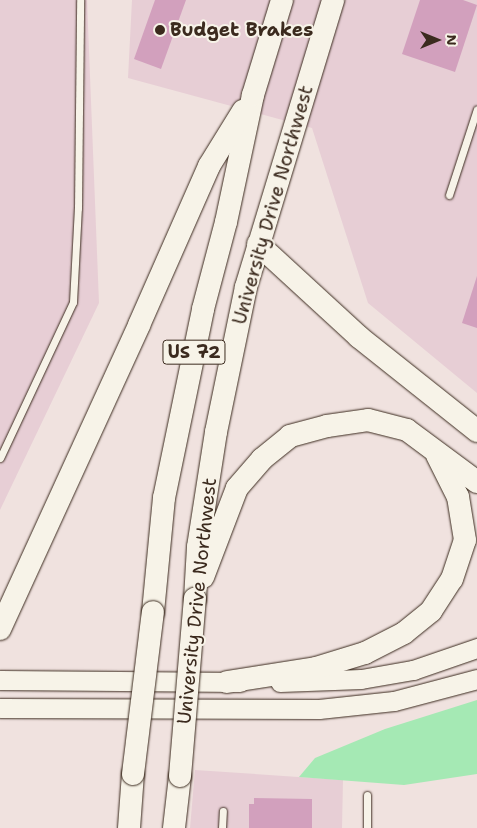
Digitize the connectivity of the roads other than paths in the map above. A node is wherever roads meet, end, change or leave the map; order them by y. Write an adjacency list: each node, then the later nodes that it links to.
1 (80, 0): 10 (lane)
2 (282, 0): 4 (highway, University Drive Northwest / US 72)
3 (333, 0): 7 (highway, University Drive Northwest / US 72)
4 (252, 95): 13 (highway); 22 (highway, University Drive Northwest / US 72, bridge)
5 (477, 109): 6 (lane)
6 (449, 196)
7 (258, 244): 8 (highway); 12 (highway, University Drive Northwest / US 72)
8 (477, 431)
9 (437, 454): 11 (highway); 12 (highway); 18 (highway)
10 (0, 458)
11 (477, 482)
12 (195, 598): 23 (highway, University Drive Northwest / US 72, bridge)
13 (6, 609): 14 (highway)
14 (0, 629)
15 (477, 648): 18 (main road)
16 (477, 679): 19 (main road)
17 (0, 680): 18 (main road)
18 (227, 682)
19 (0, 708)
20 (367, 795): 25 (lane)
21 (223, 811): 24 (lane)
22 (129, 828)
23 (174, 828)
24 (222, 828)
25 (367, 828)

